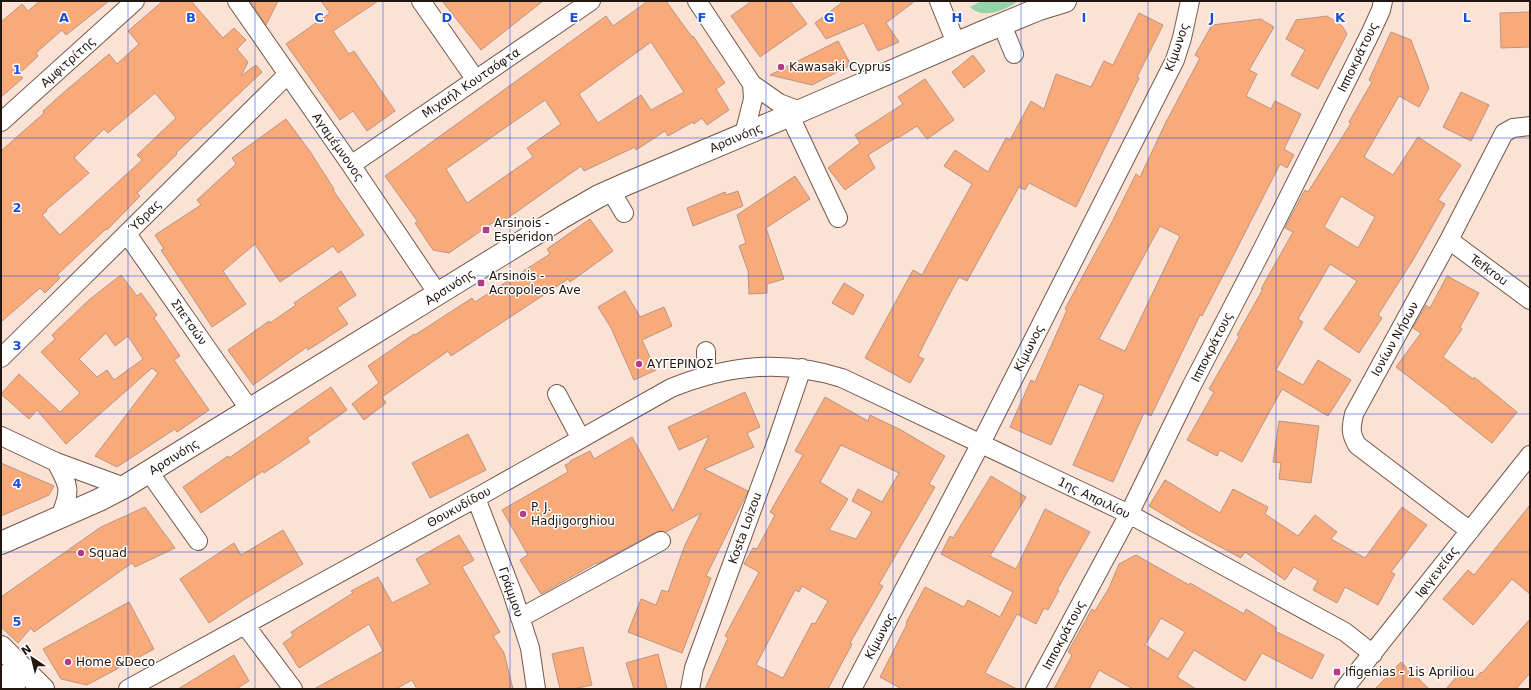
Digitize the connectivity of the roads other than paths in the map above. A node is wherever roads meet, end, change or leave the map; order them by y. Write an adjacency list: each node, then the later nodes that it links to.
1 (135, 1): 18 (street, Αμφιτρίτης)
2 (237, 1): 14 (street, Αγαμέμνονος)
3 (421, 1): 15 (street)
4 (591, 1): 15 (street, Μιχαήλ Κουτσόφτα)
5 (697, 1): 16 (street)
6 (939, 1): 12 (street)
7 (1065, 1): 10 (main road, Αρσινόης)
8 (1190, 1): 37 (street, Κίμωνος)
9 (1383, 1): 43 (street, Ιπποκράτους)
10 (1039, 5): 11 (main road, Αρσινόης)
11 (1002, 24): 12 (main road, Αρσινόης); 13 (street)
12 (956, 44): 17 (main road, Αρσινόης)
13 (1014, 54)
14 (288, 74): 21 (street, Αγαμέμνονος); 25 (street, Ύδρας)
15 (476, 80): 21 (street, Μιχαήλ Κουτσόφτα)
16 (752, 84): 17 (street); 20 (street)
17 (795, 114): 20 (main road, Αρσινόης); 24 (street)
18 (1, 122)
19 (1530, 126): 26 (street, Ιονίων Νήσων)
20 (744, 135): 22 (main road, Αρσινόης)
21 (351, 165): 27 (street, Αγαμέμνονος)
22 (611, 191): 23 (street); 27 (main road, Αρσινόης)
23 (624, 213)
24 (838, 218)
25 (127, 234): 30 (street, Ύδρας); 34 (street, Σπετσών)
26 (1449, 240): 28 (street, Tefkrou); 45 (street, Ιονίων Νήσων)
27 (438, 294): 34 (main road, Αρσινόης)
28 (1530, 300)
29 (706, 351): 32 (street)
30 (1, 358)
31 (802, 368): 32 (street, Θουκυδίδου); 37 (street, 1ης Απριλίου); 59 (street, Kosta Loizou)
32 (706, 376): 36 (street, Θουκυδίδου)
33 (557, 394): 36 (street)
34 (250, 410): 40 (main road, Αρσινόης)
35 (1, 436): 39 (street)
36 (581, 439): 42 (street, Θουκυδίδου)
37 (981, 443): 43 (street, 1ης Απριλίου); 60 (street, Κίμωνος)
38 (1530, 455): 45 (street, Ιφιγενείας)
39 (56, 462): 41 (street); 44 (street)
40 (149, 472): 41 (main road, Αρσινόης); 46 (street)
41 (124, 487): 44 (main road, Αρσινόης)
42 (476, 498): 49 (street, Γράμμου); 50 (street, Θουκυδίδου)
43 (1130, 514): 52 (street, 1ης Απριλίου); 61 (street, Ιπποκράτους)
44 (60, 517): 48 (main road, Αρσινόης)
45 (1470, 531): 52 (street, Ιφιγενείας)
46 (198, 541)
47 (661, 541): 49 (street)
48 (1, 543)
49 (520, 618): 58 (street, Γράμμου)
50 (245, 625): 56 (street, Θουκυδίδου); 57 (street)
51 (1, 646): 55 (main road)
52 (1373, 654): 62 (street, Ιφιγενείας)
53 (1, 676): 54 (main road)
54 (14, 689)
55 (43, 689)
56 (128, 689)
57 (293, 689)
58 (536, 689)
59 (690, 689)
60 (852, 689)
61 (1035, 689)
62 (1344, 689)

